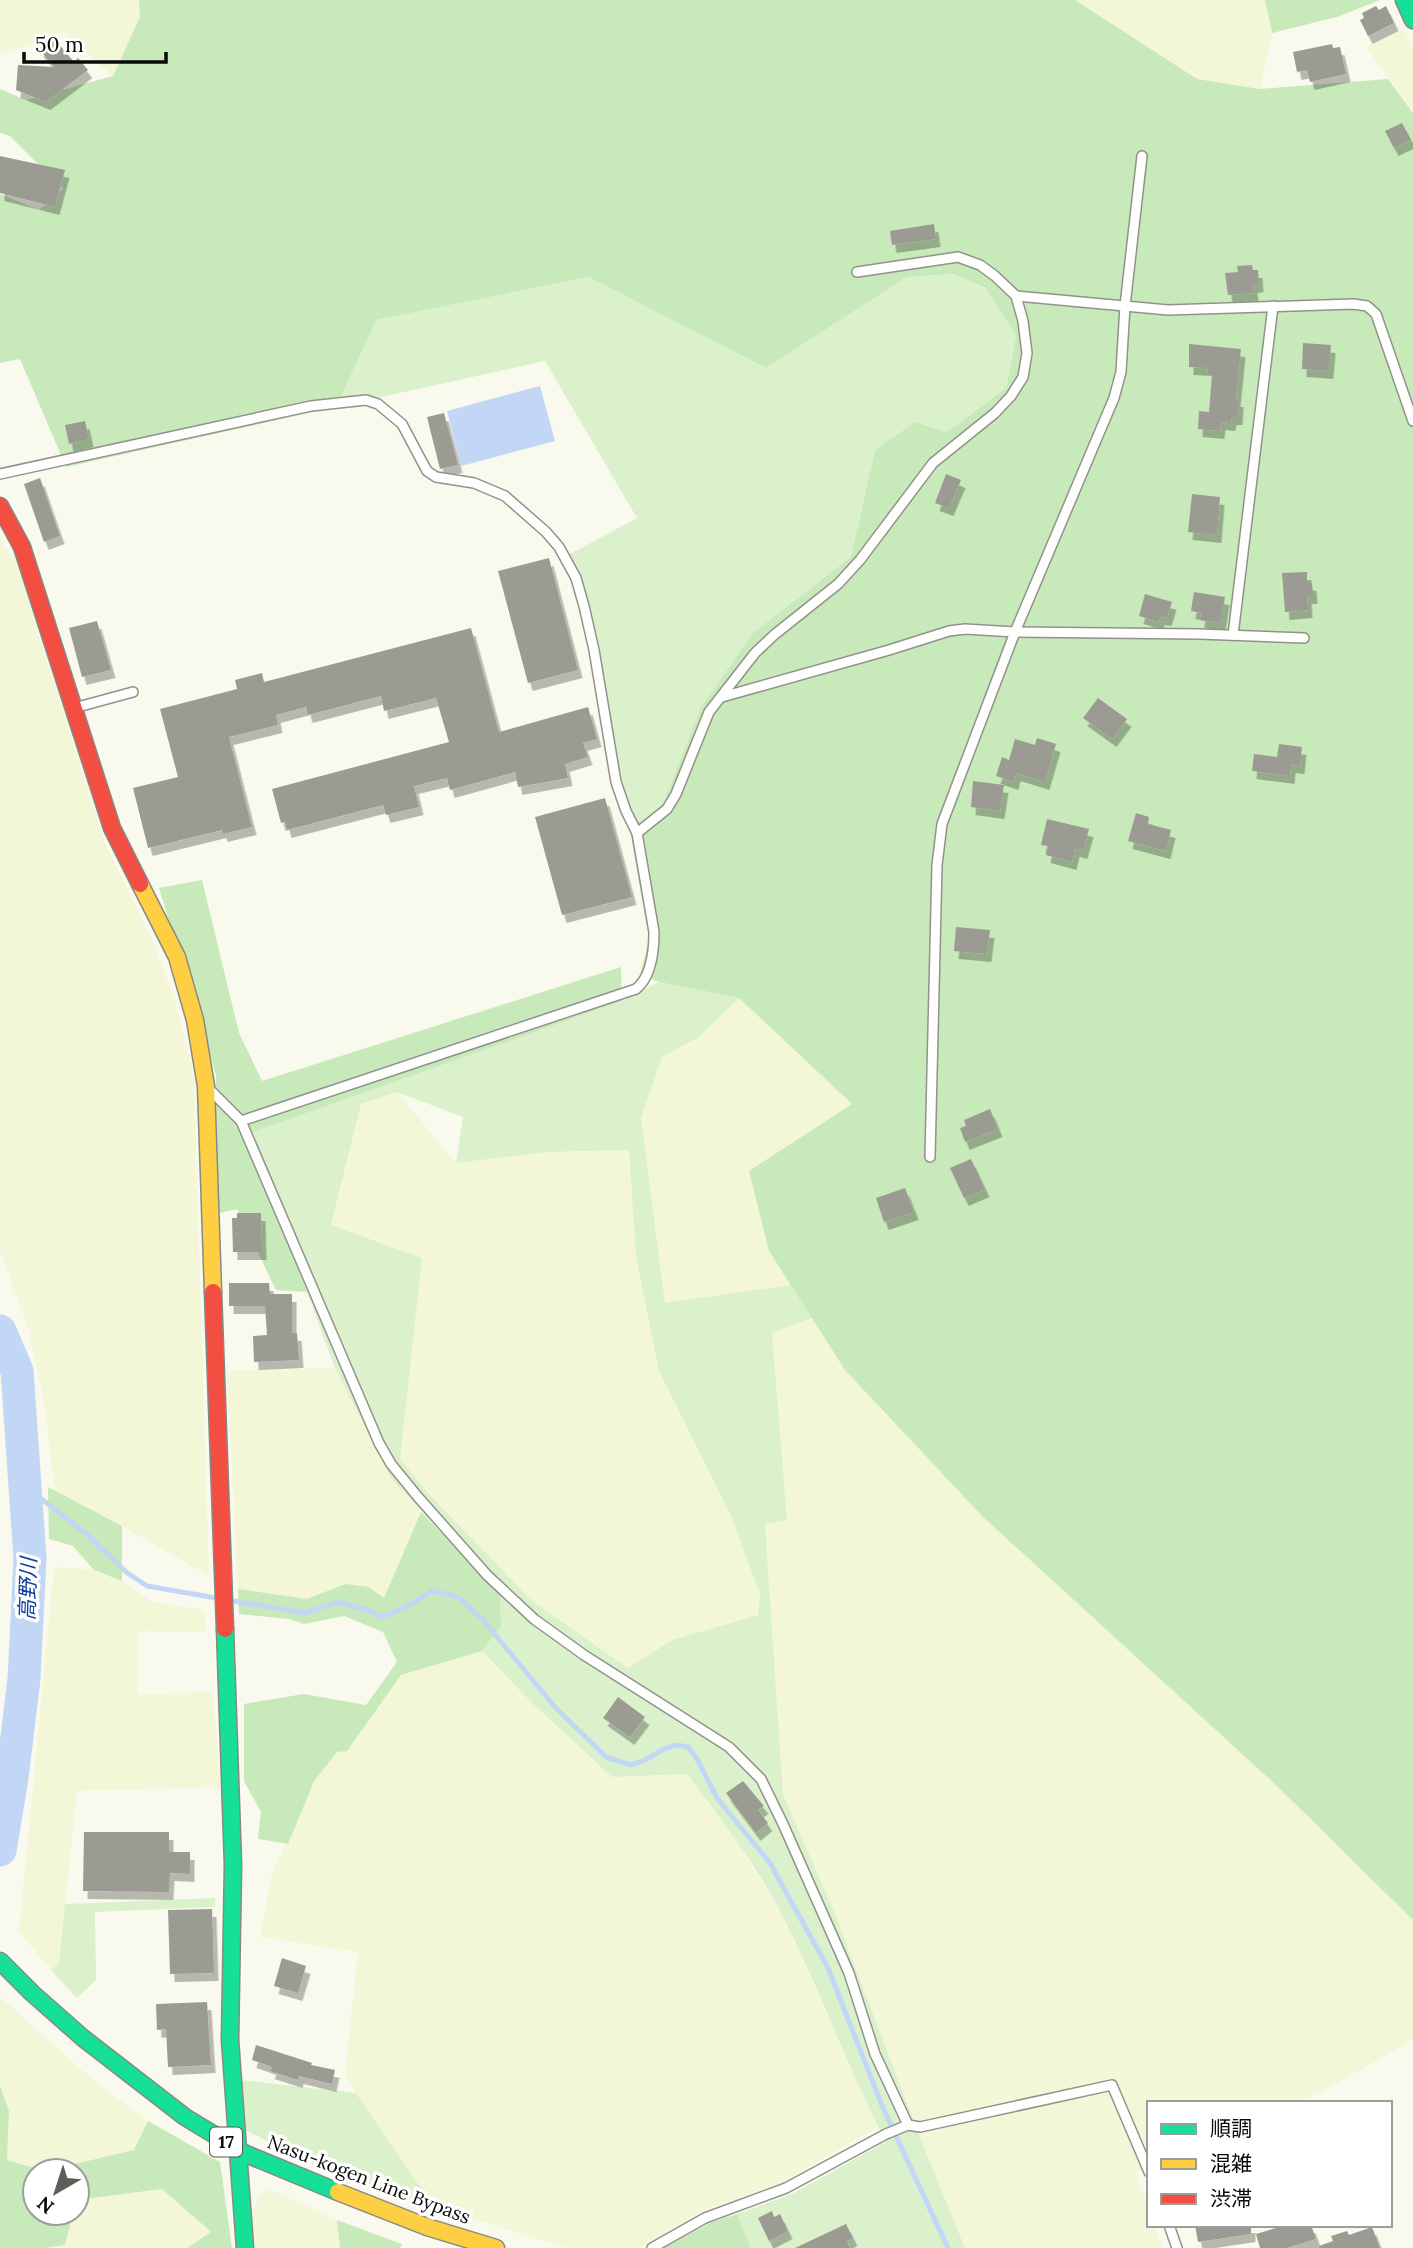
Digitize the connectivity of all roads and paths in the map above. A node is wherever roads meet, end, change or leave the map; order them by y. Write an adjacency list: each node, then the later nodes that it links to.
1 (1405, 0): 2 (street)
2 (1413, 20)
3 (1142, 156): 6 (lane)
4 (857, 272): 5 (lane)
5 (1016, 296): 6 (lane); 15 (lane)
6 (1125, 306): 7 (lane); 11 (lane)
7 (1273, 306): 8 (lane); 12 (lane)
8 (1413, 421)
9 (0, 474): 17 (lane)
10 (0, 506): 16 (street)
11 (1014, 632): 12 (lane); 15 (lane); 20 (lane)
12 (1233, 635): 13 (lane)
13 (1304, 638)
14 (133, 692): 16 (lane)
15 (722, 696): 17 (lane)
16 (74, 709): 18 (street)
17 (637, 833): 19 (lane)
18 (206, 1086): 19 (lane); 23 (street)
19 (241, 1121): 22 (lane)
20 (930, 1157)
21 (0, 1961): 23 (street, Nasu-kogen Line Bypass / 17)
22 (904, 2126): 24 (lane); 28 (lane)
23 (238, 2149): 26 (street); 27 (street, Nasu-kogen Line Bypass / 17)
24 (1147, 2167)
25 (1170, 2227): 29 (lane)
26 (245, 2248)
27 (495, 2248)
28 (652, 2248)
29 (1177, 2248)

